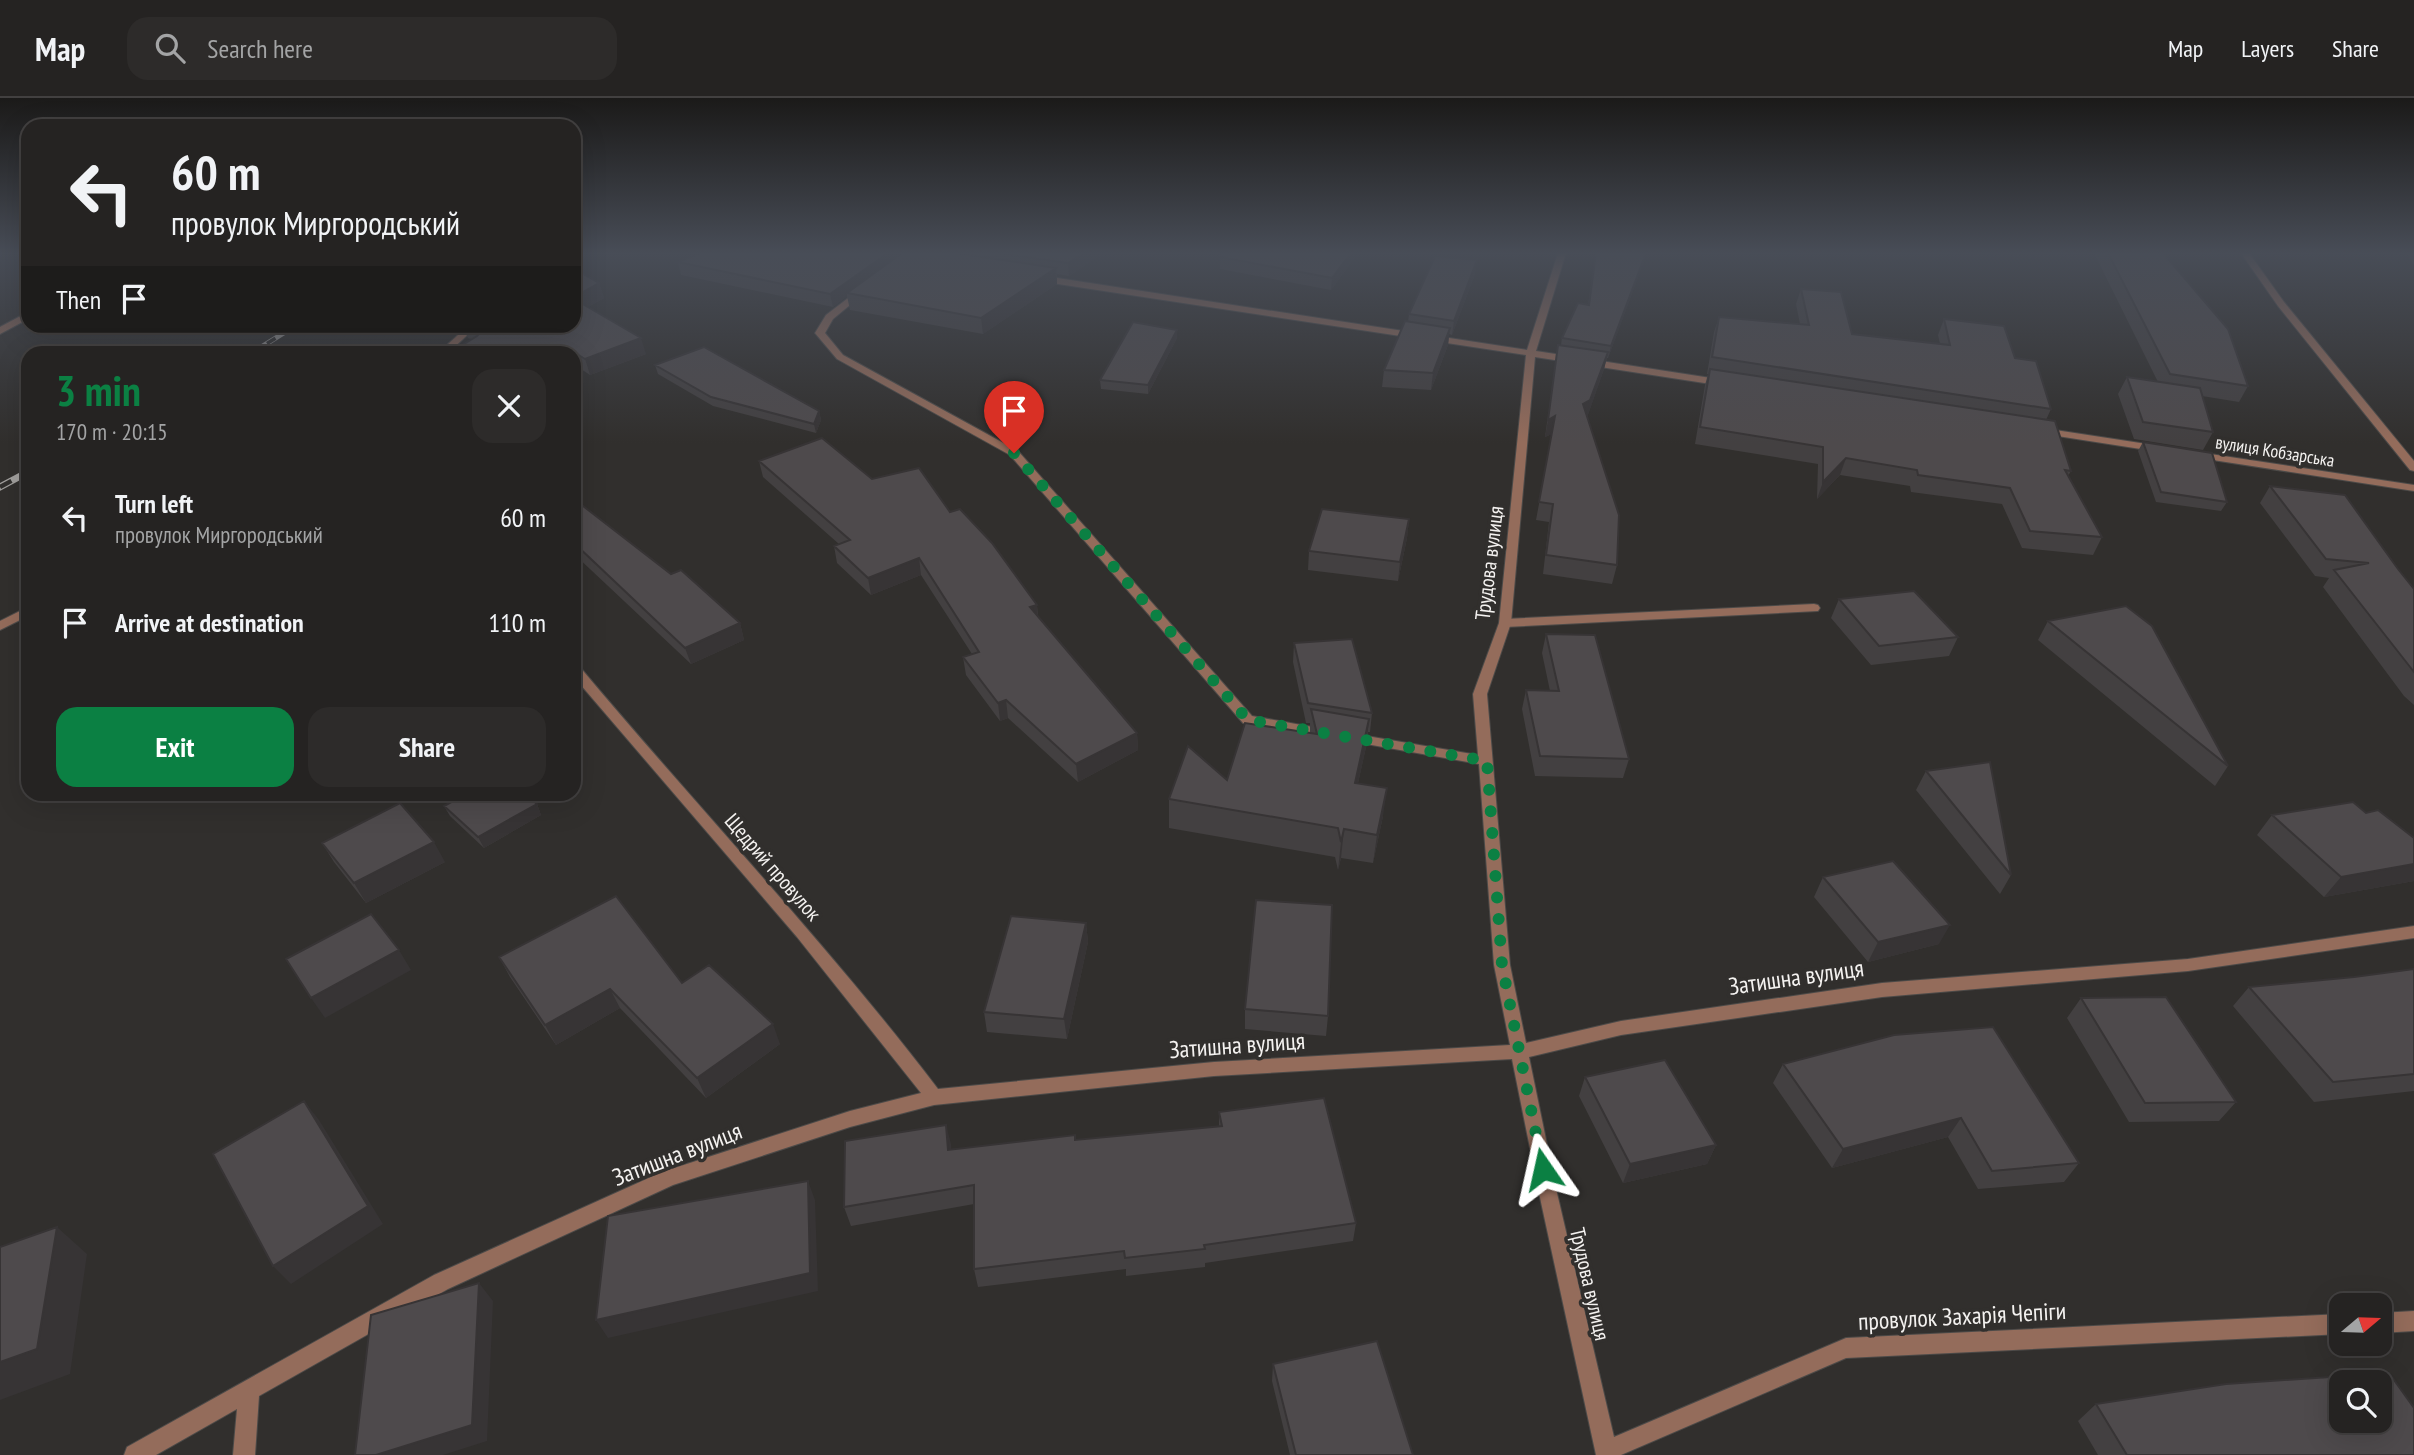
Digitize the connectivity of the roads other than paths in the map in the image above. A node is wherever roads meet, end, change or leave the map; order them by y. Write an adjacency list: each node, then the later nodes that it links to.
1 (830, 316): 21 (street)
2 (1291, 316): 9 (street)
3 (1542, 316): 9 (street, Трудова вулиця)
4 (2291, 316): 14 (street)
5 (21, 319): 6 (street)
6 (0, 331)
7 (465, 333): 8 (street)
8 (450, 346)
9 (1531, 353): 10 (street); 18 (street, Трудова вулиця)
10 (1738, 385)
11 (2028, 429): 12 (street)
12 (2166, 450)
13 (2180, 453): 15 (street, вулиця Кобзарська)
14 (2414, 468)
15 (2414, 488)
16 (1814, 608): 18 (street)
17 (21, 615): 19 (street)
18 (1505, 623): 21 (street, Трудова вулиця)
19 (0, 626)
20 (581, 677): 24 (street, Щедрий провулок)
21 (1487, 761): 23 (street, Трудова вулиця)
22 (2414, 932): 23 (street, Затишна вулиця)
23 (1519, 1052): 24 (street, Затишна вулиця); 29 (street, Трудова вулиця)
24 (934, 1097): 28 (street, Затишна вулиця)
25 (2414, 1321): 26 (street)
26 (2392, 1322)
27 (2329, 1325): 29 (street, провулок Захарія Чепіги)
28 (249, 1391): 30 (street, Затишна вулиця); 31 (street)
29 (1606, 1453)
30 (135, 1455)
31 (244, 1455)

